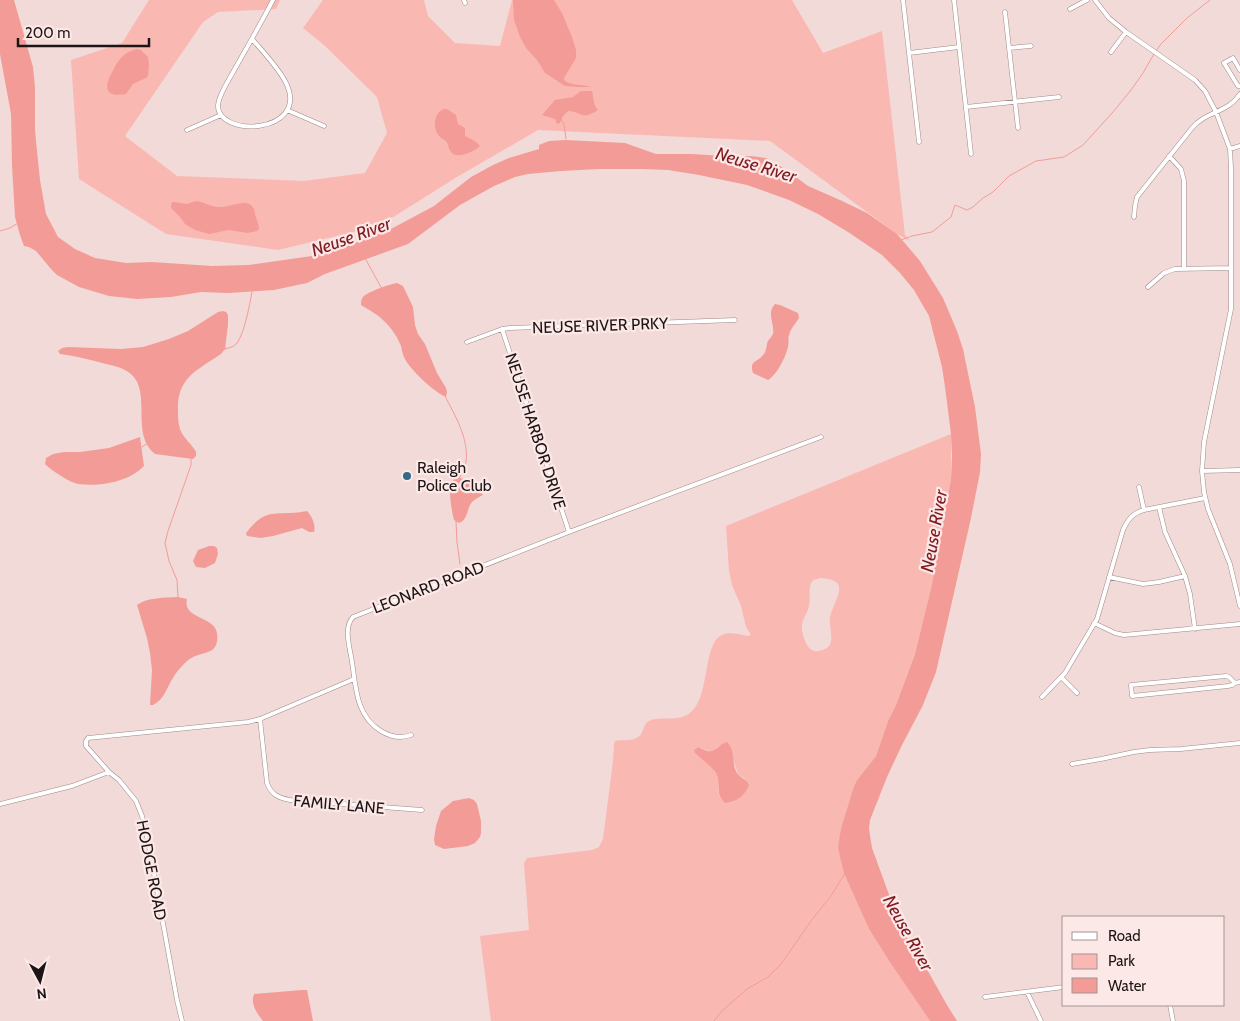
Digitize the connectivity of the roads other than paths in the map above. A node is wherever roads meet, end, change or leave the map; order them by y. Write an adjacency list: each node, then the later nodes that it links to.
1 (273, 0): 9 (street)
2 (903, 0): 14 (street)
3 (954, 0): 11 (street)
4 (1087, 0): 6 (street)
5 (1095, 0): 8 (street)
6 (1070, 9)
7 (1005, 12): 12 (street)
8 (1126, 32): 13 (street); 22 (street)
9 (252, 39): 21 (street); 23 (street)
10 (1031, 46): 12 (street)
11 (959, 48): 14 (street); 20 (street)
12 (1009, 48): 19 (street)
13 (1111, 52)
14 (909, 53): 27 (street)
15 (1240, 70): 16 (street)
16 (1240, 86)
17 (1240, 94): 22 (street)
18 (1059, 96): 19 (street)
19 (1015, 102): 20 (street); 25 (street)
20 (966, 107): 30 (street)
21 (287, 110): 23 (street); 24 (street)
22 (1216, 112): 29 (street); 31 (street)
23 (220, 115): 26 (street)
24 (324, 126)
25 (1018, 128)
26 (187, 130)
27 (919, 142)
28 (1240, 146): 29 (street)
29 (1230, 148): 34 (street)
30 (971, 154)
31 (1169, 156): 32 (street); 33 (street)
32 (1134, 217)
33 (1184, 268): 34 (street); 35 (street)
34 (1232, 268): 41 (street)
35 (1148, 287)
36 (734, 320): 37 (street, NEUSE RIVER PRKY)
37 (502, 329): 38 (street, NEUSE RIVER PRKY); 46 (street, NEUSE HARBOR DRIVE)
38 (467, 342)
39 (821, 436): 46 (street, LEONARD ROAD)
40 (1240, 470): 41 (street)
41 (1202, 471): 43 (street)
42 (1139, 487): 45 (street)
43 (1205, 498): 44 (street); 50 (street)
44 (1159, 507): 45 (street); 47 (street)
45 (1144, 510): 48 (street)
46 (569, 532): 56 (street, LEONARD ROAD)
47 (1185, 576): 48 (street); 54 (street)
48 (1109, 577): 52 (street)
49 (1240, 578): 50 (street)
50 (1235, 579): 51 (street)
51 (1240, 606)
52 (1094, 623): 54 (street); 55 (street)
53 (1240, 624): 54 (street)
54 (1195, 628)
55 (1062, 678): 59 (street); 60 (street)
56 (354, 679): 61 (street); 62 (street)
57 (1240, 682): 58 (street)
58 (1235, 683): 58 (street)
59 (1077, 692)
60 (1042, 697)
61 (260, 719): 65 (street, HODGE ROAD); 67 (street, FAMILY LANE)
62 (411, 735)
63 (1240, 743): 64 (street)
64 (1072, 764)
65 (109, 772): 66 (street); 72 (street, HODGE ROAD)
66 (0, 804)
67 (422, 810)
68 (1062, 987): 69 (street)
69 (1028, 992): 70 (street); 73 (street)
70 (985, 997)
71 (1170, 1006): 74 (street)
72 (182, 1021)
73 (1041, 1021)
74 (1173, 1021)

